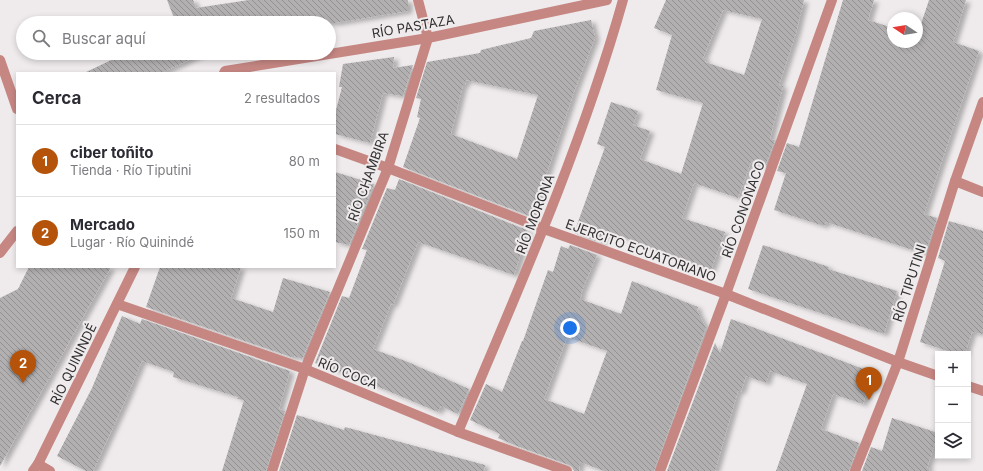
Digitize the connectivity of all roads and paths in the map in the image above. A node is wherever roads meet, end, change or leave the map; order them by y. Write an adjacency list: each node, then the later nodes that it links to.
1 (418, 0): 5 (street)
2 (608, 0): 5 (street, RÍO PASTAZA)
3 (623, 0): 16 (street, RÍO MORONA)
4 (832, 0): 20 (street, RÍO CONONACO)
5 (428, 38): 6 (street, RÍO PASTAZA); 13 (street, RÍO CHAMBIRA)
6 (336, 53)
7 (0, 60): 11 (street)
8 (293, 60): 9 (street, RÍO PASTAZA)
9 (224, 72)
10 (983, 102): 14 (street, RÍO TIPUTINI)
11 (16, 106)
12 (336, 149): 13 (street, EJERCITO ECUATORIANO)
13 (388, 168): 16 (street, EJERCITO ECUATORIANO); 23 (street, RÍO CHAMBIRA)
14 (955, 181): 15 (street); 22 (street, RÍO TIPUTINI)
15 (983, 192)
16 (544, 229): 20 (street, EJERCITO ECUATORIANO); 27 (street, RÍO MORONA)
17 (16, 232): 18 (street)
18 (0, 253)
19 (135, 268): 21 (street, RÍO QUININDÉ)
20 (726, 294): 22 (street, EJERCITO ECUATORIANO); 32 (street, RÍO CONONACO)
21 (117, 304): 23 (street, RÍO COCA); 28 (street, RÍO QUININDÉ)
22 (898, 362): 24 (street, EJERCITO ECUATORIANO); 33 (street, RÍO TIPUTINI)
23 (305, 369): 27 (street, RÍO COCA); 30 (street, RÍO CHAMBIRA)
24 (935, 375)
25 (971, 387): 26 (street)
26 (983, 391)
27 (458, 432): 31 (street, RÍO COCA)
28 (36, 467): 29 (street)
29 (50, 471)
30 (272, 471)
31 (567, 471)
32 (660, 471)
33 (855, 471)

